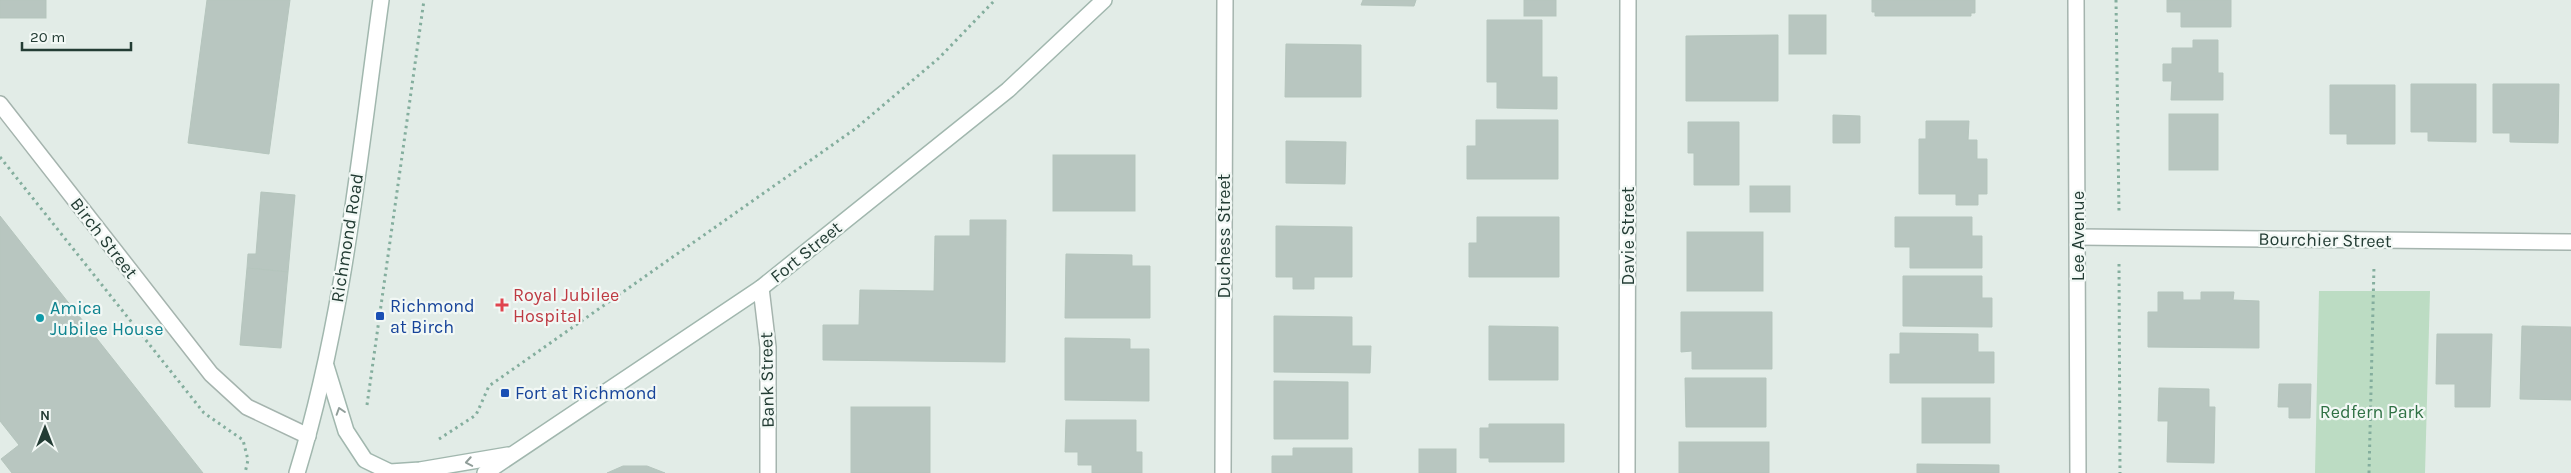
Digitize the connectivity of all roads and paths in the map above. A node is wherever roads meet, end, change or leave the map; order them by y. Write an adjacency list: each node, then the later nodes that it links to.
1 (381, 0): 14 (street, Richmond Road)
2 (424, 0): 15 (path)
3 (995, 0): 17 (path)
4 (1104, 0): 13 (street, Fort Street)
5 (1225, 0): 23 (street, Duchess Street)
6 (1628, 0): 24 (street, Davie Street)
7 (2076, 0): 10 (street, Lee Avenue)
8 (0, 104): 16 (street, Birch Street)
9 (0, 157): 19 (path)
10 (2078, 237): 11 (street, Bourchier Street); 25 (street, Lee Avenue)
11 (2375, 241): 12 (street, Bourchier Street); 26 (path)
12 (2571, 242)
13 (761, 288): 18 (street, Fort Street); 22 (street, Bank Street)
14 (326, 366): 16 (street, Richmond Road); 18 (street, one-way to 14)
15 (366, 413)
16 (308, 436): 20 (street, Richmond Road)
17 (436, 442)
18 (517, 454): 21 (street, Fort Street)
19 (244, 473)
20 (297, 473)
21 (485, 473)
22 (768, 473)
23 (1223, 473)
24 (1627, 473)
25 (2078, 473)
26 (2369, 473)

